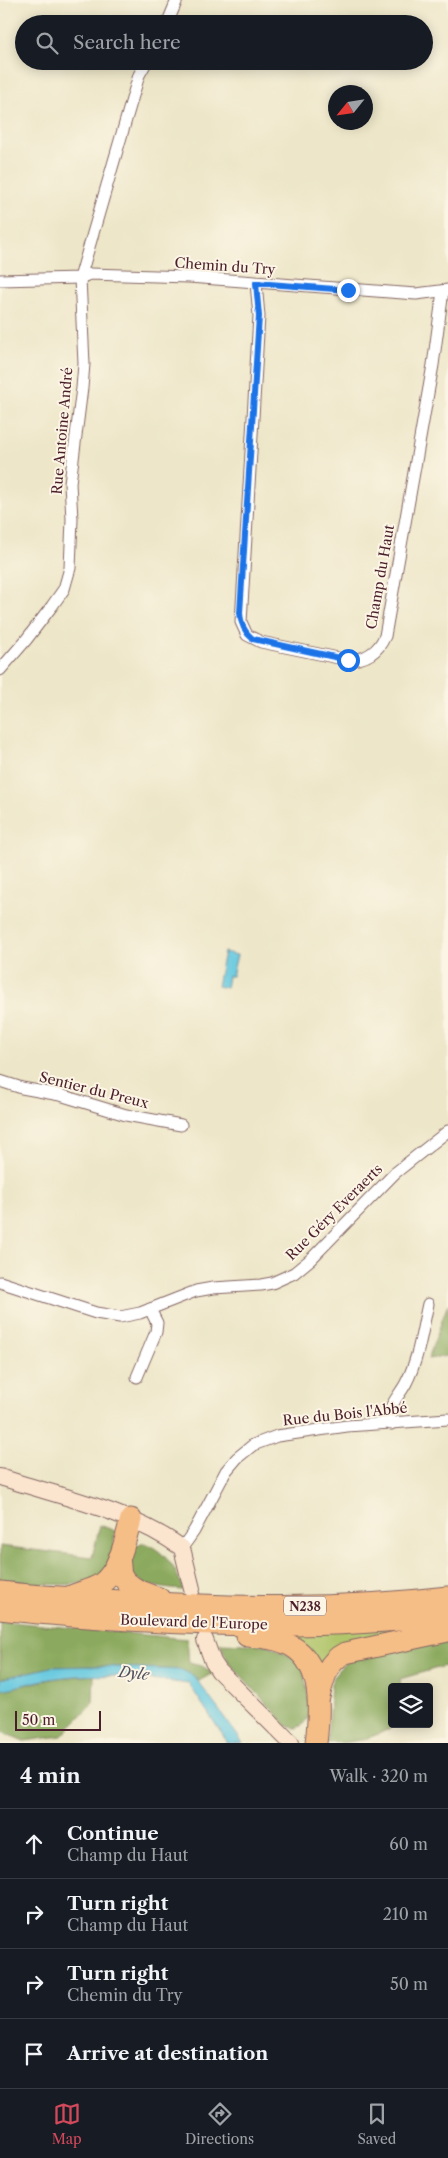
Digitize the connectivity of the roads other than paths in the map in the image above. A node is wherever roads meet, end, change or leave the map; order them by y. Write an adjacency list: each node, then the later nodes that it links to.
1 (177, 0): 2 (street)
2 (171, 15)
3 (142, 70): 4 (street, Rue Antoine André)
4 (80, 278): 5 (street, Chemin du Try); 6 (street, Chemin du Try); 8 (street, Rue Antoine André)
5 (0, 280)
6 (256, 283): 7 (street, Chemin du Try); 7 (street, Champ du Haut)
7 (446, 291)
8 (0, 670)
9 (0, 1081): 10 (street, Sentier du Preux)
10 (181, 1125)
11 (448, 1131): 14 (street, Rue Géry Everaerts)
12 (0, 1282): 14 (street, Rue Géry Everaerts)
13 (428, 1304): 17 (street)
14 (150, 1309): 15 (street)
15 (137, 1377)
16 (448, 1419): 17 (street, Rue du Bois l'Abbé)
17 (391, 1424): 20 (street, Rue du Bois l'Abbé)
18 (0, 1477): 19 (street)
19 (131, 1519): 20 (street); 21 (highway)
20 (182, 1548): 22 (street)
21 (119, 1558): 25 (highway); 26 (highway)
22 (192, 1589)
23 (0, 1592): 25 (highway, Boulevard de l'Europe / N238)
24 (448, 1597): 26 (highway, Boulevard de l'Europe / N238)
25 (65, 1598): 26 (highway, Boulevard de l'Europe / N238)
26 (176, 1604)
27 (0, 1609): 29 (highway, Boulevard de l'Europe / N238)
28 (448, 1615): 29 (highway, Boulevard de l'Europe / N238)
29 (219, 1624): 32 (highway)
30 (448, 1631): 32 (highway)
31 (205, 1640): 33 (street)
32 (319, 1698): 34 (highway)
33 (290, 1743)
34 (316, 1743)

